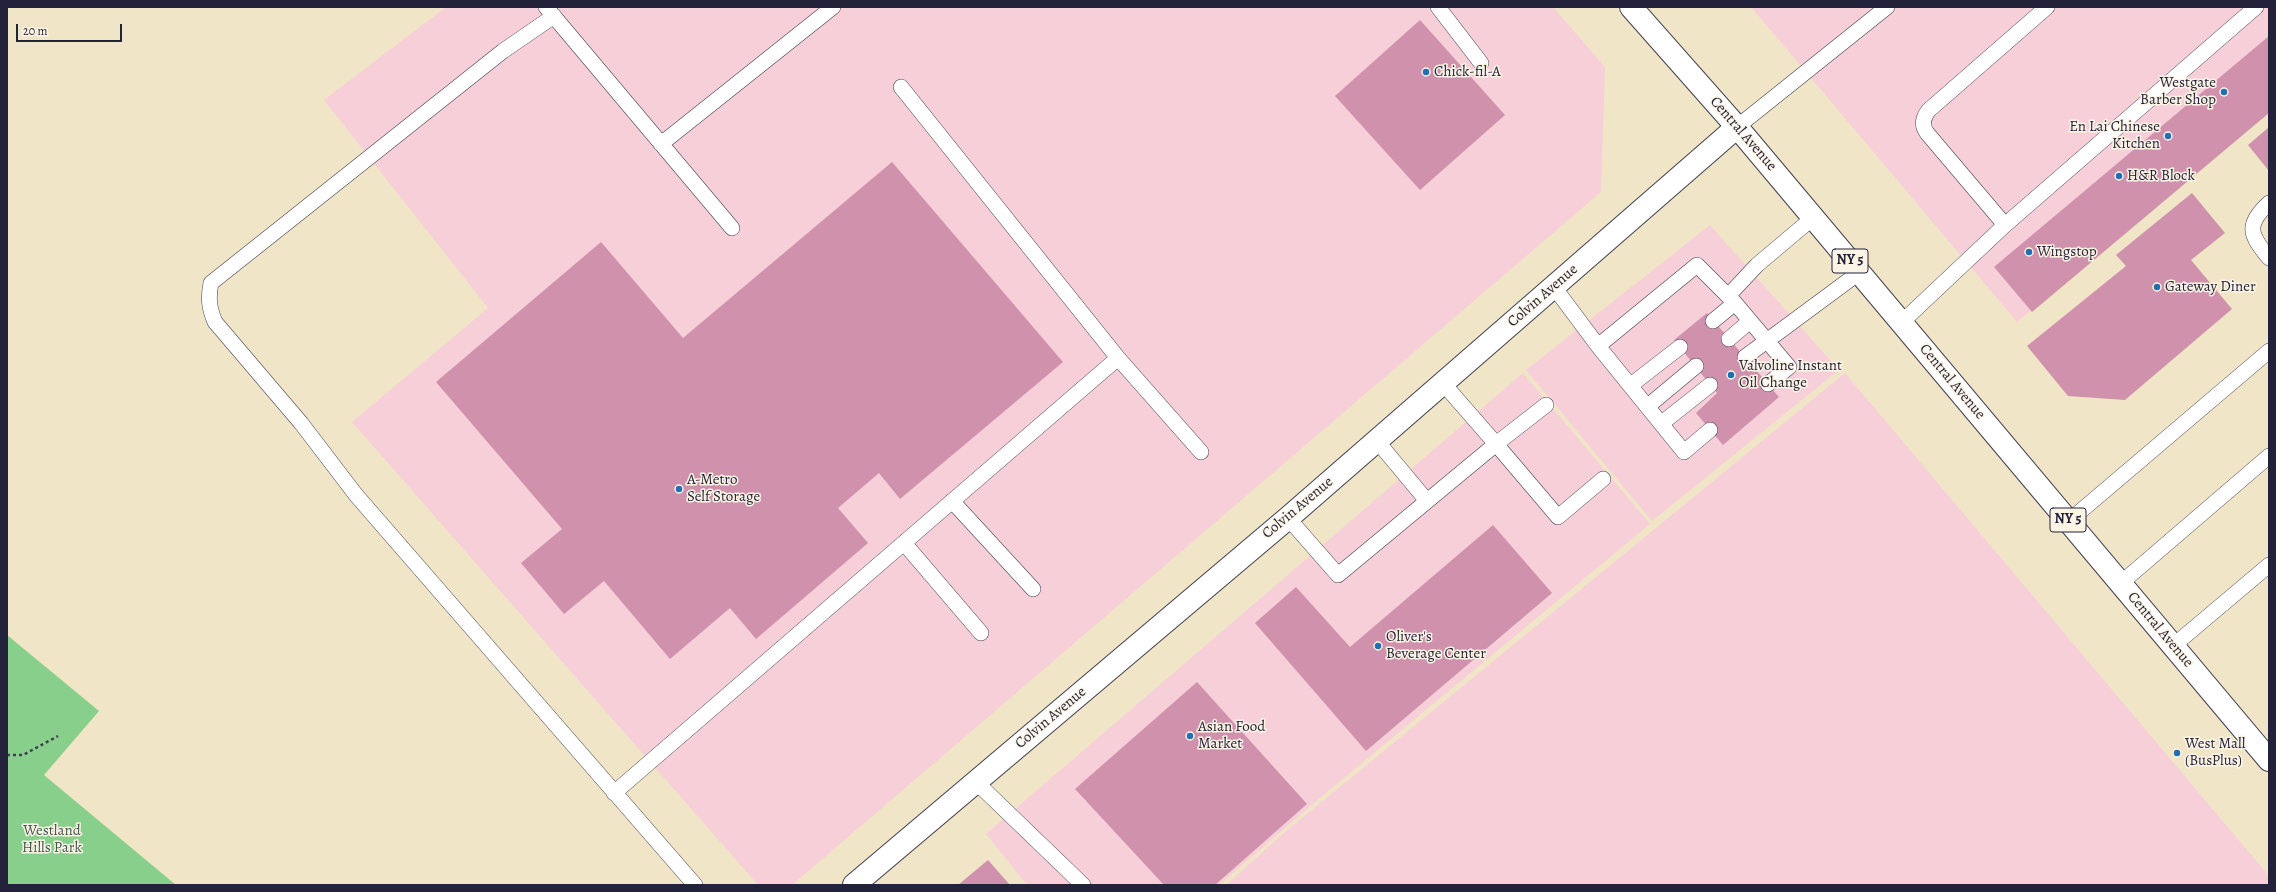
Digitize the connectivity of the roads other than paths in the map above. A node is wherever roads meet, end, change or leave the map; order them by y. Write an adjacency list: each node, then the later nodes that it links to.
1 (833, 7): 11 (lane)
2 (1438, 7): 8 (lane)
3 (1631, 7): 10 (street, Central Avenue / NY 5)
4 (1887, 7): 10 (lane)
5 (2047, 7): 14 (lane)
6 (2256, 7): 14 (lane)
7 (550, 11): 11 (lane); 56 (lane)
8 (1481, 63)
9 (901, 87): 29 (lane)
10 (1737, 127): 13 (street, Central Avenue / NY 5); 18 (street, Colvin Avenue)
11 (661, 144): 15 (lane)
12 (2269, 203): 16 (lane)
13 (1814, 217): 17 (street, Central Avenue / NY 5); 19 (lane)
14 (2005, 225): 22 (lane)
15 (732, 228)
16 (2269, 258)
17 (1860, 272): 22 (street, Central Avenue / NY 5); 24 (lane)
18 (1554, 287): 25 (lane); 31 (street, Colvin Avenue)
19 (1732, 300): 20 (lane); 21 (lane); 25 (lane)
20 (1714, 321)
21 (1750, 321): 23 (lane); 24 (lane)
22 (1902, 322): 47 (street, Central Avenue / NY 5)
23 (1729, 339)
24 (1767, 341): 28 (lane); 32 (lane)
25 (1598, 346): 33 (lane)
26 (1680, 348): 33 (lane)
27 (2269, 351): 47 (lane)
28 (1745, 357)
29 (1118, 358): 41 (lane); 45 (lane)
30 (1696, 366): 36 (lane)
31 (1442, 382): 39 (street, Colvin Avenue); 40 (lane)
32 (1768, 384)
33 (1631, 385): 36 (lane)
34 (1710, 385): 37 (lane)
35 (1546, 405): 40 (lane)
36 (1648, 406): 37 (lane)
37 (1662, 423): 38 (lane)
38 (1710, 430)
39 (1376, 441): 44 (lane); 46 (street, Colvin Avenue)
40 (1496, 444): 43 (lane); 44 (lane)
41 (1201, 452)
42 (2269, 456): 50 (lane)
43 (1603, 479)
44 (1427, 500): 46 (lane)
45 (952, 501): 48 (lane); 51 (lane)
46 (1288, 518): 55 (street, Colvin Avenue)
47 (2069, 521): 50 (street, Central Avenue / NY 5)
48 (904, 543): 52 (lane); 56 (lane)
49 (2269, 565): 53 (lane)
50 (2121, 584): 53 (street, Central Avenue / NY 5)
51 (1034, 589)
52 (981, 633)
53 (2173, 646): 54 (street, Central Avenue / NY 5)
54 (2269, 760)
55 (976, 782): 58 (street, Colvin Avenue); 59 (lane)
56 (614, 793): 57 (lane)
57 (695, 885)
58 (854, 885)
59 (1082, 885)

